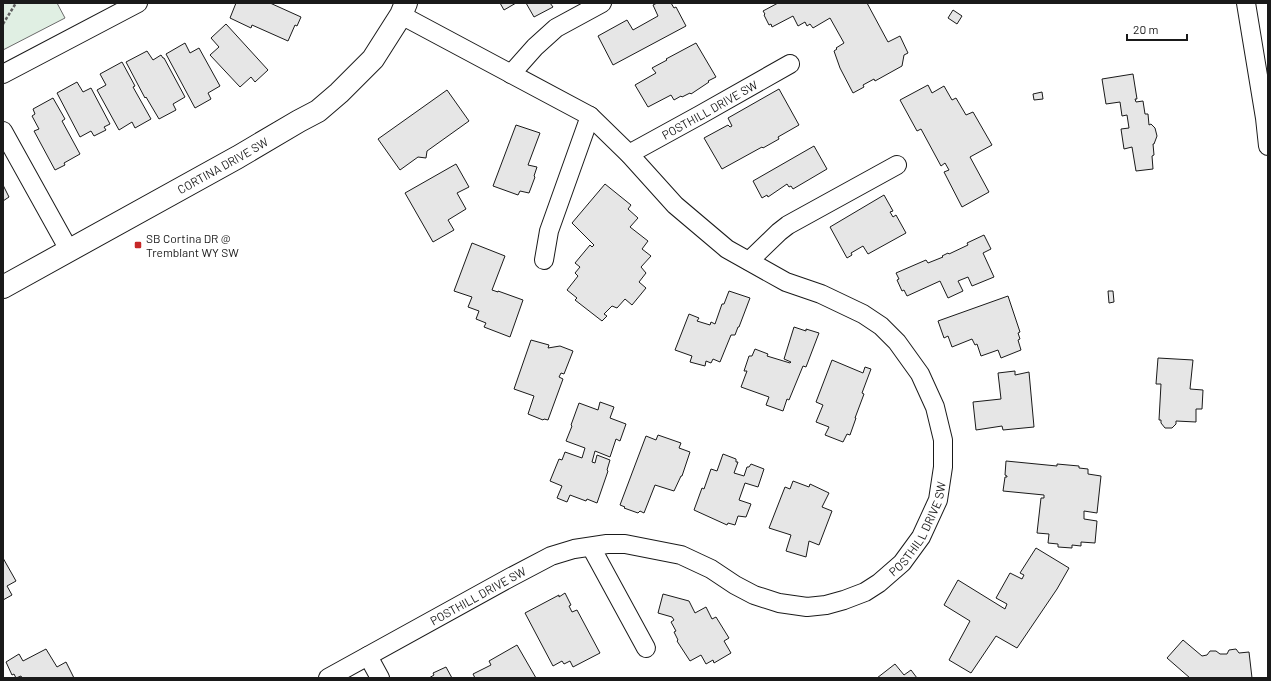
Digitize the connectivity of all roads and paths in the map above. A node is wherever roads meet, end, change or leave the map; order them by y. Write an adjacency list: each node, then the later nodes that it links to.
1 (16, 3): 6 (path)
2 (138, 3): 8 (street)
3 (602, 3): 9 (street)
4 (1246, 3): 12 (street)
5 (403, 9): 9 (street, POSTHILL DRIVE SW); 15 (street, CORTINA DRIVE SW)
6 (3, 24)
7 (790, 64): 13 (street, POSTHILL DRIVE SW)
8 (3, 74)
9 (511, 74): 10 (street, POSTHILL DRIVE SW)
10 (590, 116): 13 (street, POSTHILL DRIVE SW); 16 (street)
11 (3, 131): 15 (street)
12 (1268, 146)
13 (629, 154): 17 (street, POSTHILL DRIVE SW)
14 (897, 165): 17 (street)
15 (69, 250): 18 (street, CORTINA DRIVE SW)
16 (544, 260)
17 (749, 261): 19 (street, POSTHILL DRIVE SW)
18 (3, 287)
19 (591, 546): 20 (street); 21 (street, POSTHILL DRIVE SW)
20 (646, 648)
21 (368, 656): 22 (street, POSTHILL DRIVE SW); 23 (street)
22 (328, 678)
23 (380, 678)

